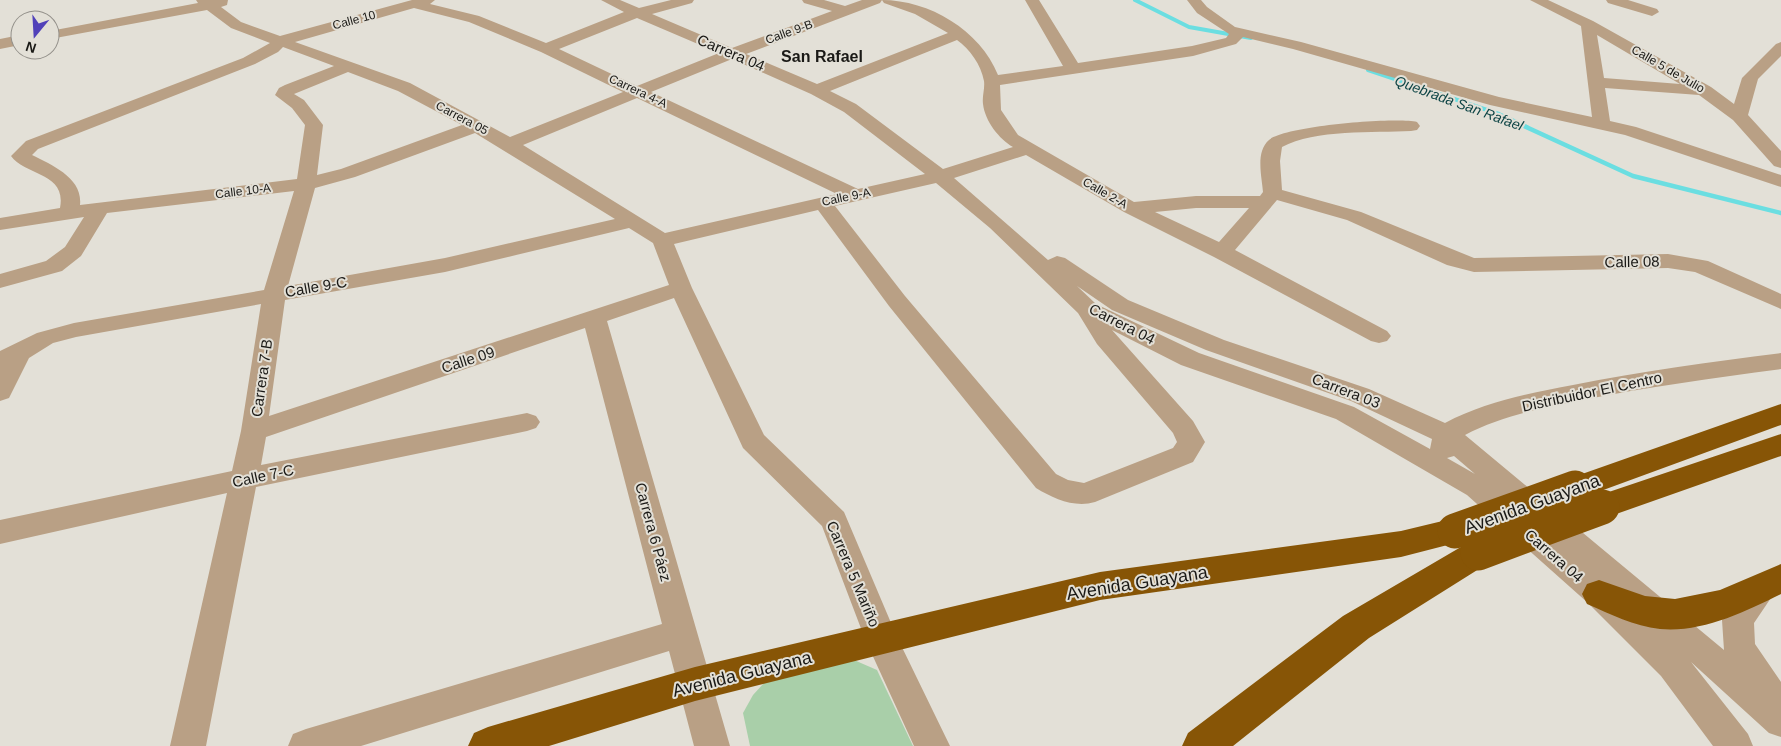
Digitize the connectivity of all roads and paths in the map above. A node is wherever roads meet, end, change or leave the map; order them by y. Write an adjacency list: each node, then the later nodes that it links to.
1 (228, 0): 12 (street)
2 (608, 0): 15 (street, Carrera 04)
3 (687, 0): 15 (street)
4 (810, 0): 13 (street)
5 (875, 0): 13 (street, Calle 9-B)
6 (889, 0): 17 (street, Calle 2-A)
7 (1032, 0): 25 (street)
8 (1194, 0): 19 (street)
9 (1537, 0): 16 (street, Calle 5 de Julio)
10 (1613, 0): 14 (street)
11 (421, 2): 20 (street, Calle 10); 22 (street, Carrera 4-A)
12 (206, 3): 18 (street); 20 (street, Carrera 05)
13 (846, 11): 23 (street, Calle 9-B)
14 (1652, 12)
15 (636, 14): 22 (street); 23 (street, Carrera 04)
16 (1588, 24): 27 (street); 29 (street, Calle 5 de Julio)
17 (960, 32): 26 (street, Calle 2-A); 28 (street)
18 (60, 33)
19 (1236, 36): 25 (street); 32 (street)
20 (280, 41): 24 (street, Carrera 05); 46 (street, Calle 10)
21 (1781, 47): 31 (street)
22 (546, 49): 30 (street, Carrera 4-A)
23 (733, 53): 28 (street, Carrera 04); 30 (street, Calle 9-B)
24 (349, 66): 33 (street, Carrera 05); 40 (street, Carrera 7-B)
25 (1073, 70): 26 (street)
26 (992, 81): 36 (street, Calle 2-A)
27 (1596, 82): 29 (street); 32 (street)
28 (817, 90): 38 (street, Carrera 04)
29 (1706, 90): 31 (street, Calle 5 de Julio)
30 (638, 91): 35 (street, Calle 9-B); 41 (street, Carrera 4-A)
31 (1739, 116): 37 (street, Calle 5 de Julio)
32 (1602, 125): 39 (street)
33 (477, 126): 35 (street, Carrera 05); 40 (street, Calle 10-A)
34 (1411, 126): 42 (street)
35 (509, 144): 47 (street, Carrera 05)
36 (1027, 149): 38 (street, Calle 9-A); 45 (street, Calle 2-A)
37 (1781, 162)
38 (940, 176): 41 (street, Calle 9-A); 49 (street, Carrera 04)
39 (1781, 181)
40 (306, 184): 44 (street, Calle 10-A); 54 (street, Carrera 7-B)
41 (855, 195): 43 (street, Calle 9-A)
42 (1268, 197): 45 (street, Calle 08); 51 (street); 55 (street, Calle 08)
43 (822, 202): 50 (street, Calle 9-A); 56 (street)
44 (100, 208): 46 (street, Calle 10-A); 52 (street)
45 (1131, 208): 51 (street, Calle 2-A)
46 (69, 213): 48 (street, Calle 10-A)
47 (635, 221): 50 (street, Carrera 05); 54 (street, Calle 9-C)
48 (0, 224)
49 (997, 224): 56 (street, Carrera 04); 65 (street, Carrera 03)
50 (662, 240): 53 (street)
51 (1222, 252): 58 (street, Calle 2-A)
52 (0, 281)
53 (681, 288): 57 (street, Calle 09); 75 (street, Carrera 5 Mariño)
54 (274, 294): 59 (street, Calle 9-C); 64 (street, Carrera 7-B)
55 (1781, 302)
56 (1088, 309): 67 (street, Carrera 04)
57 (594, 318): 64 (street, Calle 09); 74 (street, Carrera 6 Páez)
58 (1380, 336)
59 (10, 357): 61 (street)
60 (1781, 360): 65 (street, Distribuidor El Centro)
61 (0, 392)
62 (1781, 414): 70 (highway, Avenida Guayana, bridge)
63 (527, 422): 68 (street, Calle 7-C)
64 (254, 431): 68 (street, Carrera 7-B)
65 (1446, 434): 67 (street); 73 (street, Carrera 03)
66 (1781, 445): 70 (highway, Avenida Guayana, bridge)
67 (1452, 472): 72 (street, Carrera 04)
68 (244, 479): 69 (street, Calle 7-C); 79 (street, Carrera 7-B)
69 (0, 532)
70 (1467, 542): 75 (highway, Avenida Guayana); 84 (highway, Avenida Guayana)
71 (1771, 584): 73 (highway); 77 (street)
72 (1599, 594): 73 (highway); 85 (street, Carrera 04)
73 (1660, 614): 78 (street, Carrera 03)
74 (681, 633): 76 (street, Carrera 6 Páez); 80 (street)
75 (880, 639): 76 (highway, Avenida Guayana); 83 (street, Carrera 5 Mariño)
76 (695, 684): 81 (highway, Avenida Guayana); 82 (street, Carrera 6 Páez)
77 (1781, 707)
78 (1781, 721)
79 (188, 746)
80 (306, 746)
81 (488, 746)
82 (712, 746)
83 (932, 746)
84 (1202, 746)
85 (1735, 746)

